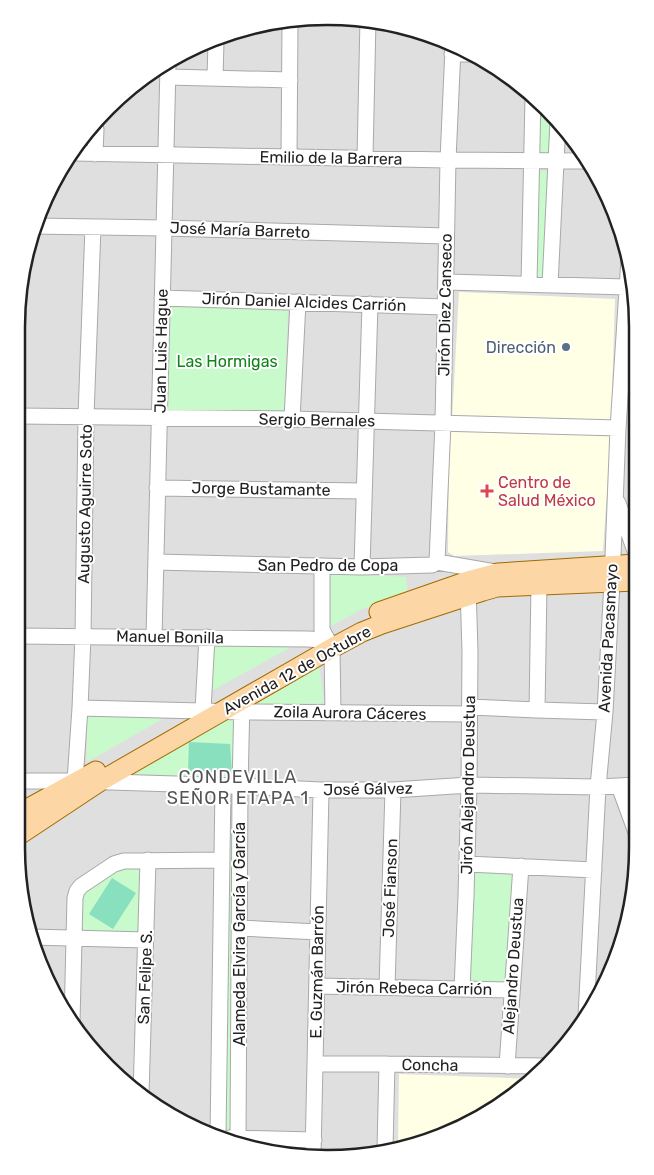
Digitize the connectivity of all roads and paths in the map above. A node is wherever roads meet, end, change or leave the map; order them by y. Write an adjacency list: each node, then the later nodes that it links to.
1 (290, 28): 7 (street)
2 (368, 28): 15 (street)
3 (216, 46): 6 (street)
4 (452, 51): 16 (street, Jirón Diez Canseco)
5 (168, 71): 6 (street); 13 (street, Juan Luis Hague)
6 (215, 78): 7 (street)
7 (290, 80): 14 (street)
8 (533, 106): 17 (street)
9 (96, 133): 12 (street)
10 (559, 134): 18 (street)
11 (80, 153): 12 (street, Emilio de la Barrera)
12 (96, 154): 13 (street, Emilio de la Barrera)
13 (166, 155): 14 (street, Emilio de la Barrera); 22 (street, Juan Luis Hague)
14 (289, 157): 15 (street, Emilio de la Barrera)
15 (365, 158): 16 (street, Emilio de la Barrera)
16 (448, 160): 17 (street, Emilio de la Barrera); 23 (street, Jirón Diez Canseco)
17 (532, 160): 18 (street, Emilio de la Barrera); 26 (street)
18 (556, 161): 19 (street, Emilio de la Barrera); 27 (street)
19 (579, 161)
20 (42, 226): 21 (street, José María Barreto)
21 (93, 227): 22 (street, José María Barreto); 34 (street, Augusto Aguirre Soto)
22 (164, 228): 23 (street, José María Barreto); 28 (street, Juan Luis Hague)
23 (446, 236): 25 (street, Jirón Diez Canseco)
24 (624, 272): 27 (street)
25 (446, 282): 26 (street); 32 (street, Jirón Diez Canseco)
26 (529, 284): 27 (street)
27 (550, 285)
28 (162, 298): 30 (street, Jirón Daniel Alcides Carrión); 35 (street, Juan Luis Hague)
29 (627, 298): 39 (street, Avenida Pacasmayo)
30 (298, 302): 31 (street, Jirón Daniel Alcides Carrión); 36 (street)
31 (370, 304): 32 (street, Jirón Daniel Alcides Carrión); 37 (street)
32 (445, 307): 38 (street, Jirón Diez Canseco)
33 (25, 416): 34 (street, Sergio Bernales)
34 (86, 416): 35 (street, Sergio Bernales); 55 (street, Augusto Aguirre Soto)
35 (159, 418): 36 (street, Sergio Bernales); 40 (street, Juan Luis Hague)
36 (292, 419): 37 (street, Sergio Bernales)
37 (367, 421): 38 (street, Sergio Bernales); 41 (street)
38 (443, 423): 39 (street, Sergio Bernales); 45 (street, Jirón Diez Canseco)
39 (618, 428): 42 (street, Avenida Pacasmayo)
40 (157, 488): 41 (street, Jorge Bustamante); 44 (street, Juan Luis Hague)
41 (364, 491): 47 (street)
42 (615, 494): 43 (street); 50 (street, Avenida Pacasmayo)
43 (629, 534)
44 (156, 562): 46 (street, San Pedro de Copa); 56 (street, Juan Luis Hague)
45 (436, 562): 47 (street, San Pedro de Copa); 49 (street, San Pedro de Copa)
46 (322, 566): 47 (street, San Pedro de Copa); 58 (street)
47 (362, 567)
48 (629, 567): 50 (main road, Avenida 12 de Octubre)
49 (498, 573): 50 (main road, Avenida 12 de Octubre); 53 (main road, Avenida 12 de Octubre)
50 (612, 573): 51 (main road, Avenida 12 de Octubre); 52 (main road, Avenida 12 de Octubre); 65 (street, Avenida Pacasmayo)
51 (629, 579)
52 (540, 585): 53 (main road, Avenida 12 de Octubre); 63 (street)
53 (468, 588): 58 (main road, Avenida 12 de Octubre); 62 (street, Jirón Alejandro Deustua)
54 (25, 636): 55 (street, Manuel Bonilla)
55 (83, 636): 56 (street, Manuel Bonilla); 60 (street, Augusto Aguirre Soto)
56 (154, 637): 57 (street, Manuel Bonilla)
57 (207, 637): 58 (street, Manuel Bonilla); 61 (street)
58 (327, 642): 59 (main road, Avenida 12 de Octubre); 61 (main road, Avenida 12 de Octubre); 66 (street)
59 (242, 706): 64 (main road, Avenida 12 de Octubre); 66 (street, Zoila Aurora Cáceres); 73 (street, Alameda Elvira García y García)
60 (80, 708): 61 (street); 68 (street, Augusto Aguirre Soto)
61 (204, 710): 64 (street); 68 (main road, Avenida 12 de Octubre)
62 (470, 710): 63 (street, Zoila Aurora Cáceres); 66 (street, Zoila Aurora Cáceres); 70 (street, Jirón Alejandro Deustua)
63 (537, 710): 65 (street, Zoila Aurora Cáceres)
64 (224, 711): 69 (main road, Avenida 12 de Octubre)
65 (604, 712): 75 (street, Avenida Pacasmayo)
66 (333, 713)
67 (25, 781): 68 (street, José Gálvez)
68 (76, 781): 69 (street, José Gálvez); 78 (main road, Avenida 12 de Octubre)
69 (99, 782): 72 (street, José Gálvez); 80 (main road, Avenida 12 de Octubre)
70 (469, 785): 75 (street, José Gálvez); 77 (street, José Gálvez); 83 (street, Jirón Alejandro Deustua)
71 (629, 785): 74 (street, José Gálvez)
72 (223, 786): 73 (street, José Gálvez); 82 (street, Alameda Elvira García y García)
73 (240, 786): 76 (street, José Gálvez); 86 (street, Alameda Elvira García y García)
74 (619, 786): 75 (street, José Gálvez); 79 (street)
75 (598, 787): 85 (street, Avenida Pacasmayo)
76 (321, 790): 77 (street, José Gálvez); 87 (street, E. Guzmán Barrón)
77 (393, 790): 93 (street, José Fianson)
78 (25, 810)
79 (629, 813)
80 (25, 831)
81 (148, 860): 82 (street); 89 (street); 90 (street, San Felipe S.)
82 (222, 860): 104 (street, Alameda Elvira García y García)
83 (466, 864): 84 (street); 95 (street, Jirón Alejandro Deustua)
84 (520, 866): 85 (street); 96 (street, Alejandro Deustua)
85 (594, 870): 91 (street, Avenida Pacasmayo)
86 (239, 928): 87 (street); 105 (street, Alameda Elvira García y García)
87 (318, 932): 92 (street, E. Guzmán Barrón)
88 (39, 938): 89 (street)
89 (74, 939): 90 (street); 98 (street)
90 (146, 940): 103 (street, San Felipe S.)
91 (589, 970): 94 (street); 97 (street, Avenida Pacasmayo)
92 (317, 986): 93 (street, Jirón Rebeca Carrión); 99 (street, E. Guzmán Barrón)
93 (388, 987): 95 (street, Jirón Rebeca Carrión)
94 (595, 987)
95 (462, 989): 96 (street, Jirón Rebeca Carrión)
96 (512, 990): 101 (street, Alejandro Deustua)
97 (587, 1002)
98 (72, 1010)
99 (316, 1064): 100 (street, Concha); 108 (street, E. Guzmán Barrón)
100 (387, 1064): 101 (street, Concha); 107 (street)
101 (506, 1066): 102 (street, Concha)
102 (536, 1066)
103 (141, 1086)
104 (218, 1130)
105 (231, 1134)
106 (251, 1140): 108 (street)
107 (385, 1144)
108 (314, 1148)

